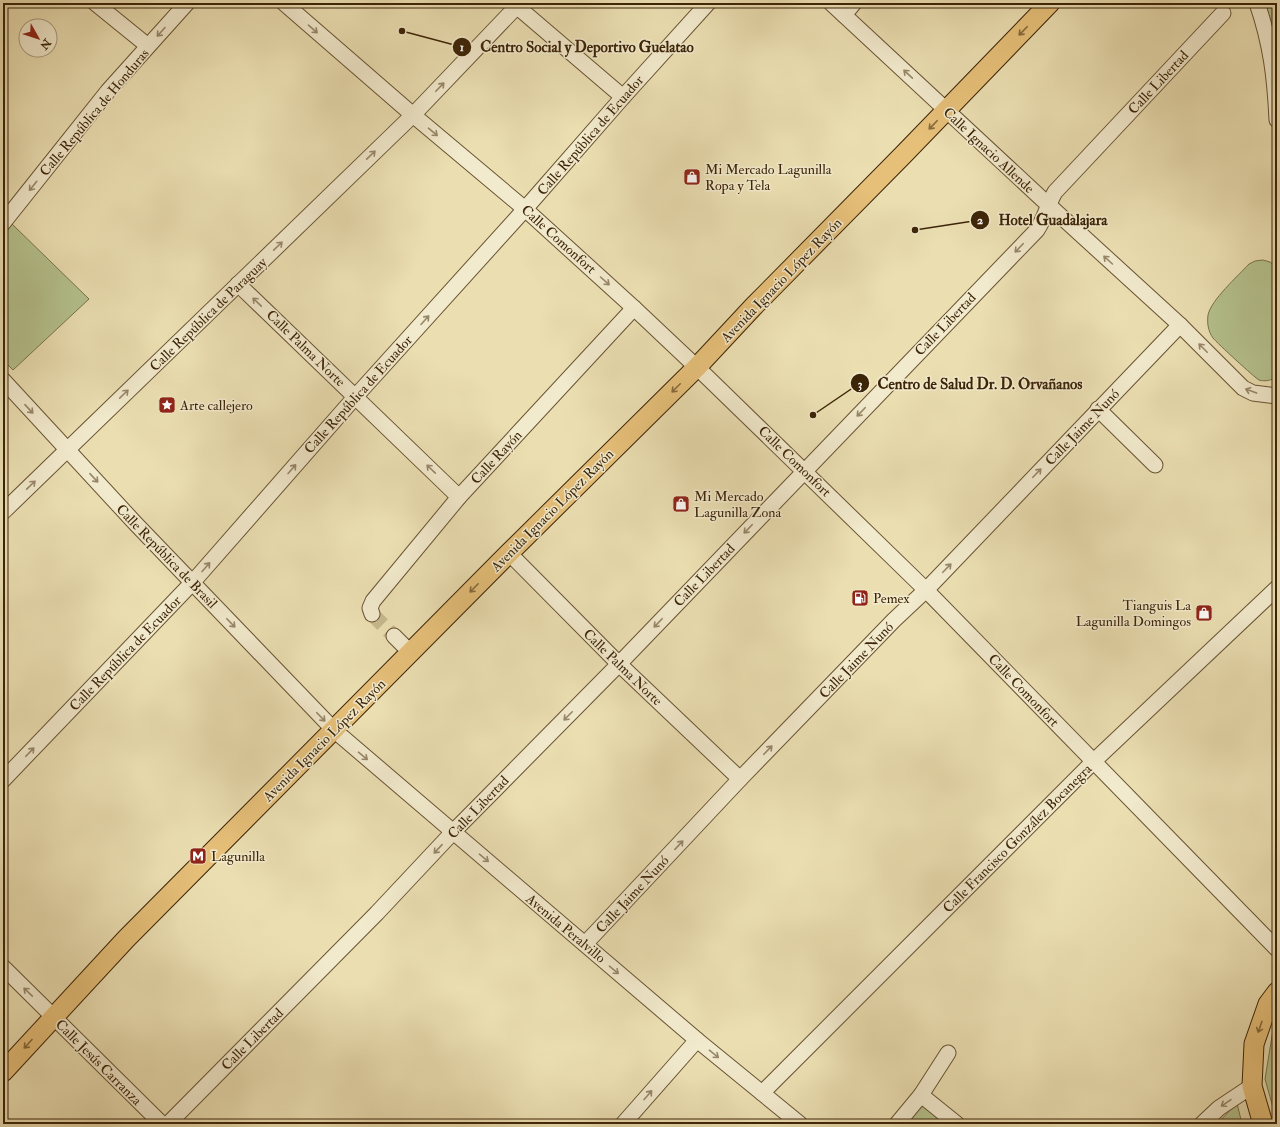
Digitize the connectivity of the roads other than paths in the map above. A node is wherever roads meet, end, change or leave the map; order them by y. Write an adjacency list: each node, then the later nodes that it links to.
1 (95, 3): 12 (street)
2 (187, 3): 12 (street, Calle República de Honduras, one-way to 12)
3 (284, 3): 15 (street, Calle Comonfort, one-way to 15)
4 (708, 3): 13 (street, Calle República de Ecuador)
5 (831, 3): 11 (street, Calle Ignacio Allende)
6 (854, 3): 11 (street)
7 (1050, 3): 14 (main road, Avenida Ignacio López Rayón, one-way to 14)
8 (1257, 3): 16 (street)
9 (516, 4): 13 (street); 15 (street, Calle República de Paraguay, one-way to 9)
10 (1223, 13): 17 (street, Calle Libertad)
11 (844, 15): 14 (street, Calle Ignacio Allende, one-way to 11)
12 (148, 46): 19 (street, Calle República de Honduras, one-way to 19)
13 (623, 97): 18 (street, Calle República de Ecuador)
14 (946, 110): 17 (street, Calle Ignacio Allende); 23 (main road, Avenida Ignacio López Rayón, one-way to 23)
15 (413, 115): 18 (street, Calle Comonfort, one-way to 18); 20 (street, Calle República de Paraguay, one-way to 15)
16 (1277, 120)
17 (1048, 205): 22 (street, Calle Ignacio Allende, one-way to 17); 30 (street, Calle Libertad, one-way to 30)
18 (525, 209): 21 (street, Calle Comonfort, one-way to 21); 25 (street, Calle República de Ecuador, one-way to 18)
19 (3, 223)
20 (238, 284): 25 (street, Calle Palma Norte, one-way to 20); 28 (street, Calle República de Paraguay, one-way to 20)
21 (634, 308): 23 (street, Calle Comonfort); 31 (street, Calle Rayón)
22 (1180, 325): 26 (street, Calle Ignacio Allende, one-way to 22); 27 (street, Calle Jaime Nunó)
23 (697, 367): 30 (street, Calle Comonfort); 33 (main road, Avenida Ignacio López Rayón, one-way to 33)
24 (3, 380): 28 (street, Calle República de Brasil, one-way to 28)
25 (356, 396): 31 (street, Calle Palma Norte, one-way to 25); 34 (street, Calle República de Ecuador, one-way to 25)
26 (1277, 396)
27 (1098, 409): 29 (street); 36 (street, Calle Jaime Nunó, one-way to 27)
28 (67, 450): 32 (street, Calle República de Paraguay, one-way to 28); 34 (street, Calle República de Brasil, one-way to 34)
29 (1155, 465)
30 (804, 470): 36 (street, Calle Comonfort); 40 (street, Calle Libertad, one-way to 40)
31 (459, 497): 37 (street, Calle Rayón)
32 (3, 512)
33 (509, 553): 39 (main road, Avenida Ignacio López Rayón, one-way to 39); 40 (street, Calle Palma Norte)
34 (192, 583): 41 (street, Calle República de Brasil, one-way to 41); 44 (street, Calle República de Ecuador, one-way to 34)
35 (1277, 588): 42 (street, Calle Francisco González Bocanegra)
36 (926, 590): 42 (street, Calle Comonfort); 43 (street, Calle Jaime Nunó, one-way to 36)
37 (372, 614)
38 (394, 636): 39 (street)
39 (410, 652): 41 (main road, Avenida Ignacio López Rayón)
40 (619, 664): 43 (street, Calle Palma Norte); 45 (street, Calle Libertad, one-way to 45)
41 (334, 730): 45 (street, Avenida Peralvillo, one-way to 45); 50 (main road, Avenida Ignacio López Rayón)
42 (1094, 761): 47 (street, Calle Comonfort); 55 (street, Calle Francisco González Bocanegra)
43 (740, 779): 46 (street, Calle Jaime Nunó, one-way to 43)
44 (3, 780)
45 (453, 832): 46 (street, Avenida Peralvillo, one-way to 46); 58 (street, Calle Libertad, one-way to 58)
46 (584, 944): 51 (street, Avenida Peralvillo, one-way to 51)
47 (1277, 949)
48 (3, 967): 50 (street, Calle Jesús Carranza, one-way to 48)
49 (1277, 992): 54 (main road, one-way to 54)
50 (53, 1016): 53 (main road, Avenida Ignacio López Rayón, one-way to 53); 57 (street, Calle Jesús Carranza)
51 (697, 1040): 55 (street, Avenida Peralvillo, one-way to 55); 59 (street, one-way to 51)
52 (948, 1053): 56 (street)
53 (3, 1072)
54 (1252, 1086): 63 (street, one-way to 63); 64 (main road)
55 (762, 1093): 60 (street, Avenida Peralvillo)
56 (921, 1095): 61 (street); 62 (street)
57 (162, 1124)
58 (168, 1124)
59 (623, 1124)
60 (800, 1124)
61 (897, 1124)
62 (957, 1124)
63 (1202, 1124)
64 (1263, 1124)

